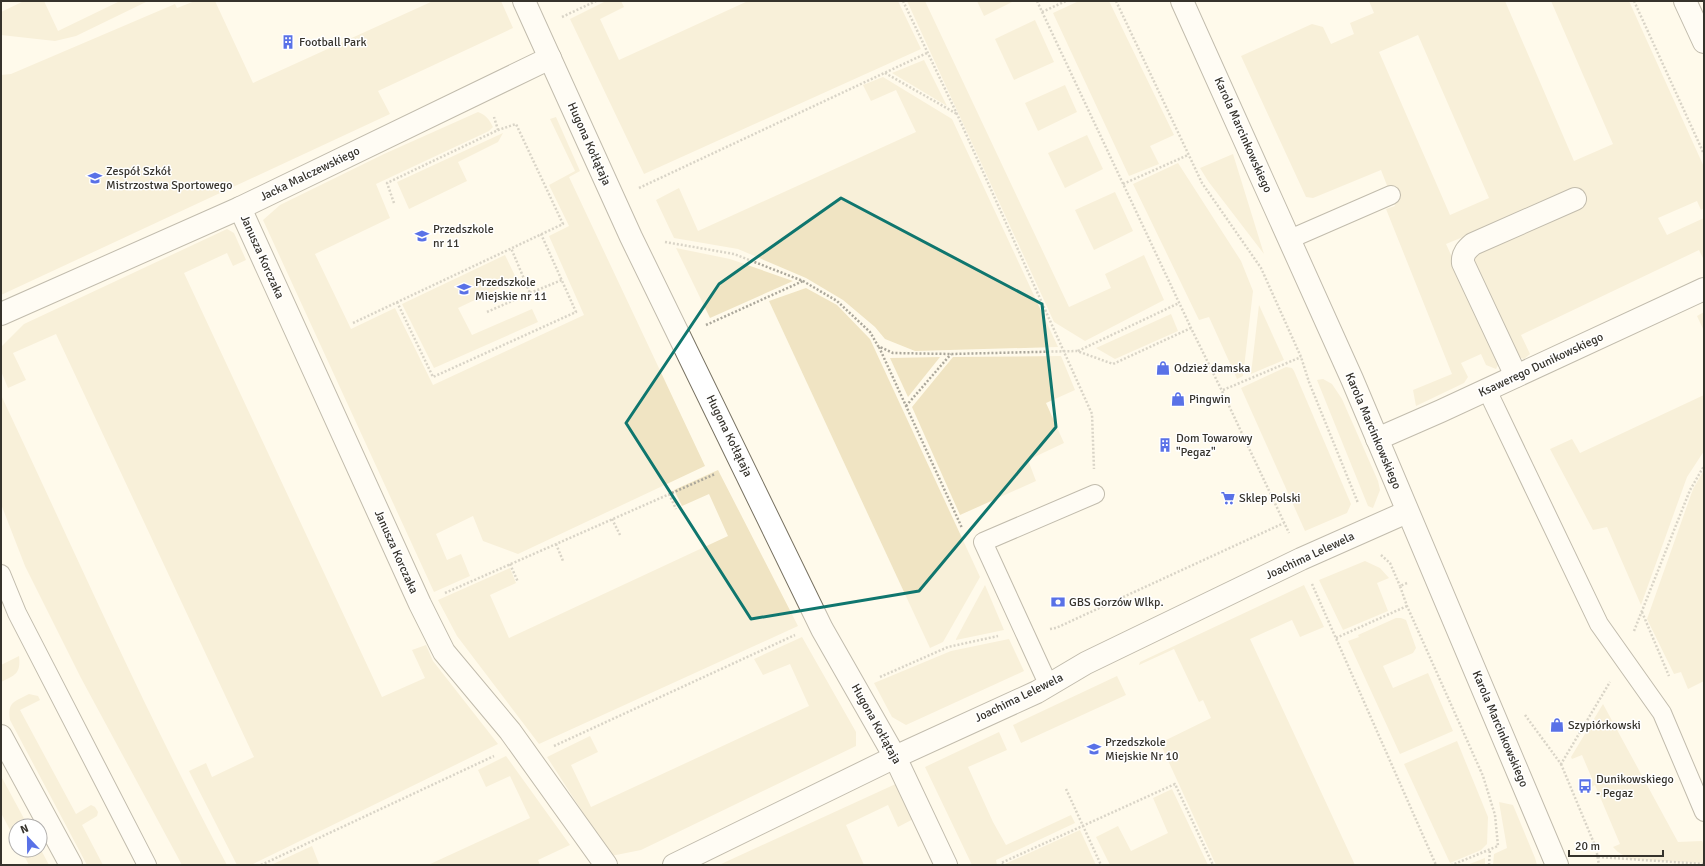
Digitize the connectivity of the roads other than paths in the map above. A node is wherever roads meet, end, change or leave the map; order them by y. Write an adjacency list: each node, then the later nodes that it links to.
1 (524, 1): 5 (street, Hugona Kołłątaja)
2 (1182, 1): 9 (street, Karola Marcinkowskiego)
3 (1685, 1): 4 (street)
4 (1704, 42)
5 (550, 58): 8 (street, Jacka Malczewskiego); 20 (street, Hugona Kołłątaja)
6 (1391, 195): 9 (lane)
7 (1575, 200): 12 (street)
8 (240, 208): 11 (street, Jacka Malczewskiego); 24 (street, Janusza Korczaka)
9 (1290, 239): 14 (street, Karola Marcinkowskiego)
10 (1704, 289): 12 (street, Ksawerego Dunikowskiego)
11 (1, 314)
12 (1516, 376): 13 (street, Ksawerego Dunikowskiego)
13 (1487, 390): 14 (street, Ksawerego Dunikowskiego); 21 (lane)
14 (1377, 439): 16 (street, Karola Marcinkowskiego)
15 (1095, 494): 18 (lane)
16 (1407, 512): 18 (street, Joachima Lelewela); 27 (street, Karola Marcinkowskiego)
17 (1, 574): 23 (lane)
18 (1050, 686): 20 (street, Joachima Lelewela)
19 (1, 736): 22 (street)
20 (895, 757): 25 (street, Joachima Lelewela); 26 (street, Hugona Kołłątaja)
21 (1704, 812)
22 (70, 865)
23 (147, 865)
24 (606, 865)
25 (674, 865)
26 (946, 865)
27 (1557, 865)

